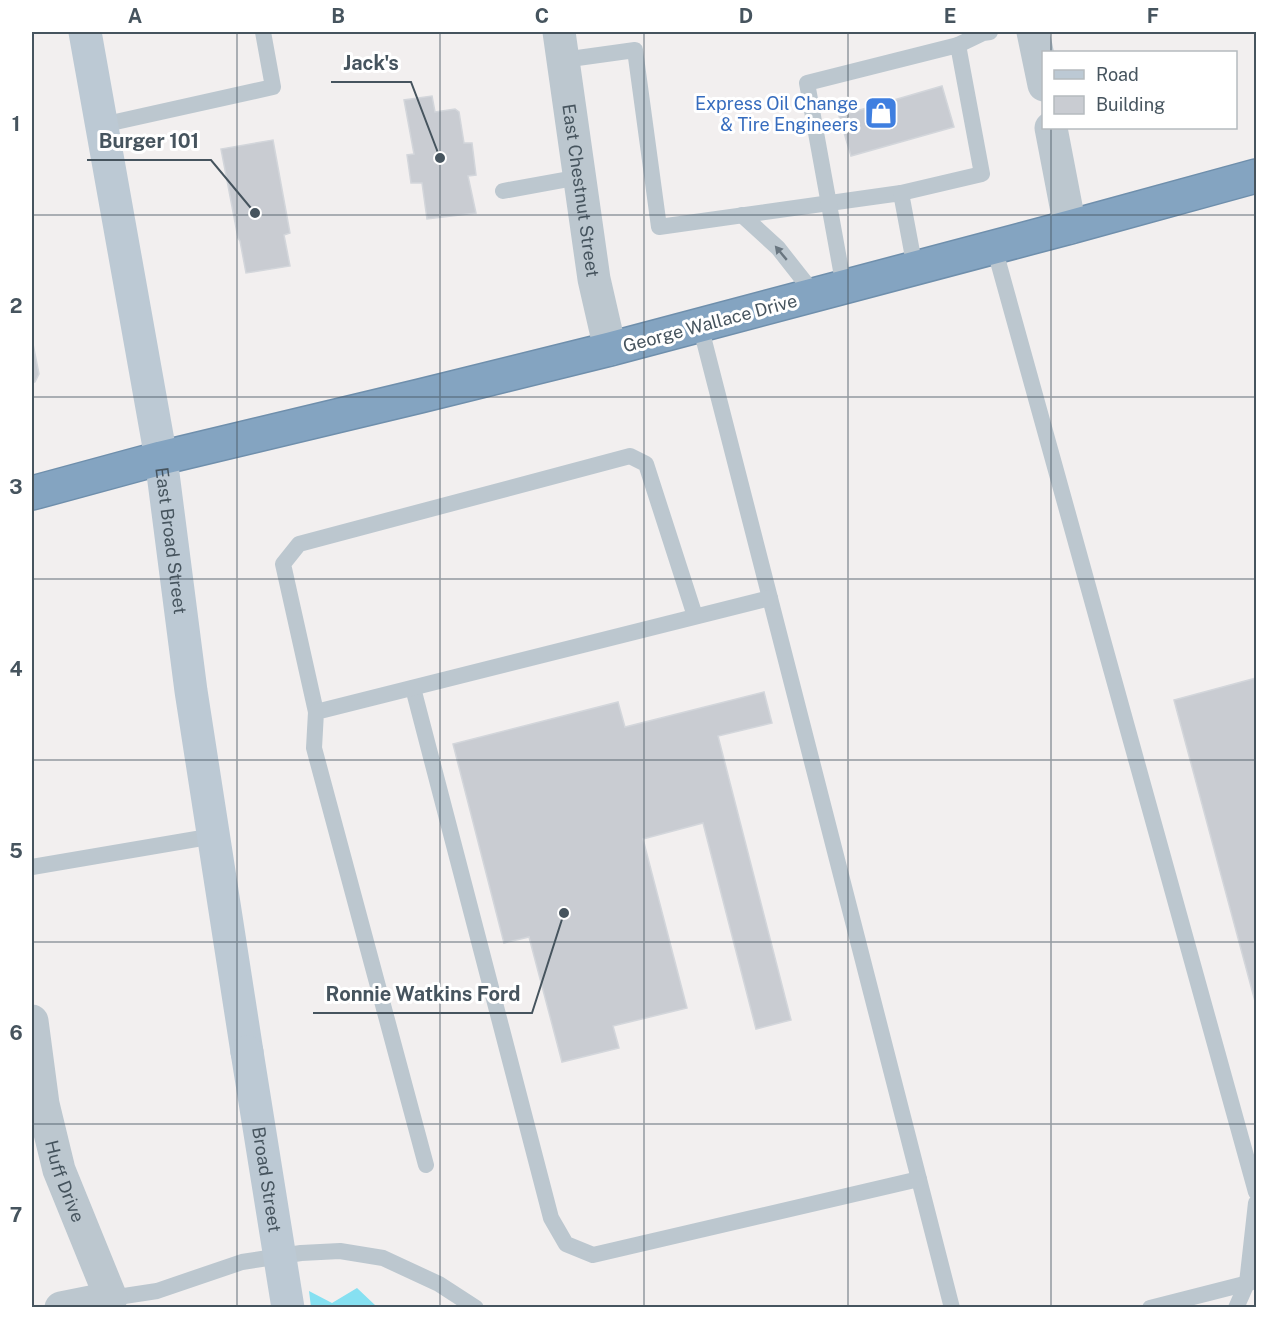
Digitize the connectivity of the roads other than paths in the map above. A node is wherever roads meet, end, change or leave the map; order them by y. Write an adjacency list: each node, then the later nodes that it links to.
1 (85, 32): 8 (main road, East Broad Street)
2 (263, 32): 8 (lane)
3 (990, 32): 5 (lane)
4 (1034, 32): 7 (street)
5 (958, 45): 13 (lane); 14 (lane)
6 (561, 46): 11 (street, East Chestnut Street); 15 (lane)
7 (1042, 75)
8 (102, 125): 22 (main road, East Broad Street)
9 (1051, 129): 16 (street)
10 (1257, 176): 16 (highway, George Wallace Drive)
11 (580, 177): 12 (lane); 21 (street, East Chestnut Street)
12 (502, 191)
13 (901, 194): 14 (lane); 18 (lane)
14 (829, 203): 15 (lane); 19 (lane)
15 (742, 215): 19 (lane, one-way to 15)
16 (1070, 228): 17 (highway, George Wallace Drive)
17 (994, 247): 18 (highway, George Wallace Drive); 34 (lane)
18 (915, 268): 19 (highway, George Wallace Drive)
19 (829, 291): 20 (highway, George Wallace Drive)
20 (700, 325): 21 (highway, George Wallace Drive); 24 (lane)
21 (610, 349): 22 (highway, George Wallace Drive)
22 (161, 458): 23 (highway, George Wallace Drive); 28 (main road, East Broad Street)
23 (32, 493)
24 (770, 598): 25 (lane); 33 (lane)
25 (695, 616): 26 (lane); 27 (lane)
26 (413, 688): 27 (lane); 33 (lane)
27 (316, 712): 32 (lane)
28 (214, 836): 29 (lane); 31 (main road, East Broad Street)
29 (32, 867)
30 (32, 1021): 37 (street, Huff Drive)
31 (248, 1052): 39 (main road, Broad Street, bridge)
32 (426, 1165)
33 (919, 1179): 41 (lane)
34 (1257, 1192)
35 (1257, 1203): 36 (lane)
36 (1252, 1282): 42 (lane); 43 (lane)
37 (111, 1298): 38 (street); 40 (lane)
38 (61, 1308)
39 (288, 1308)
40 (476, 1308)
41 (952, 1308)
42 (1150, 1308)
43 (1236, 1308)

